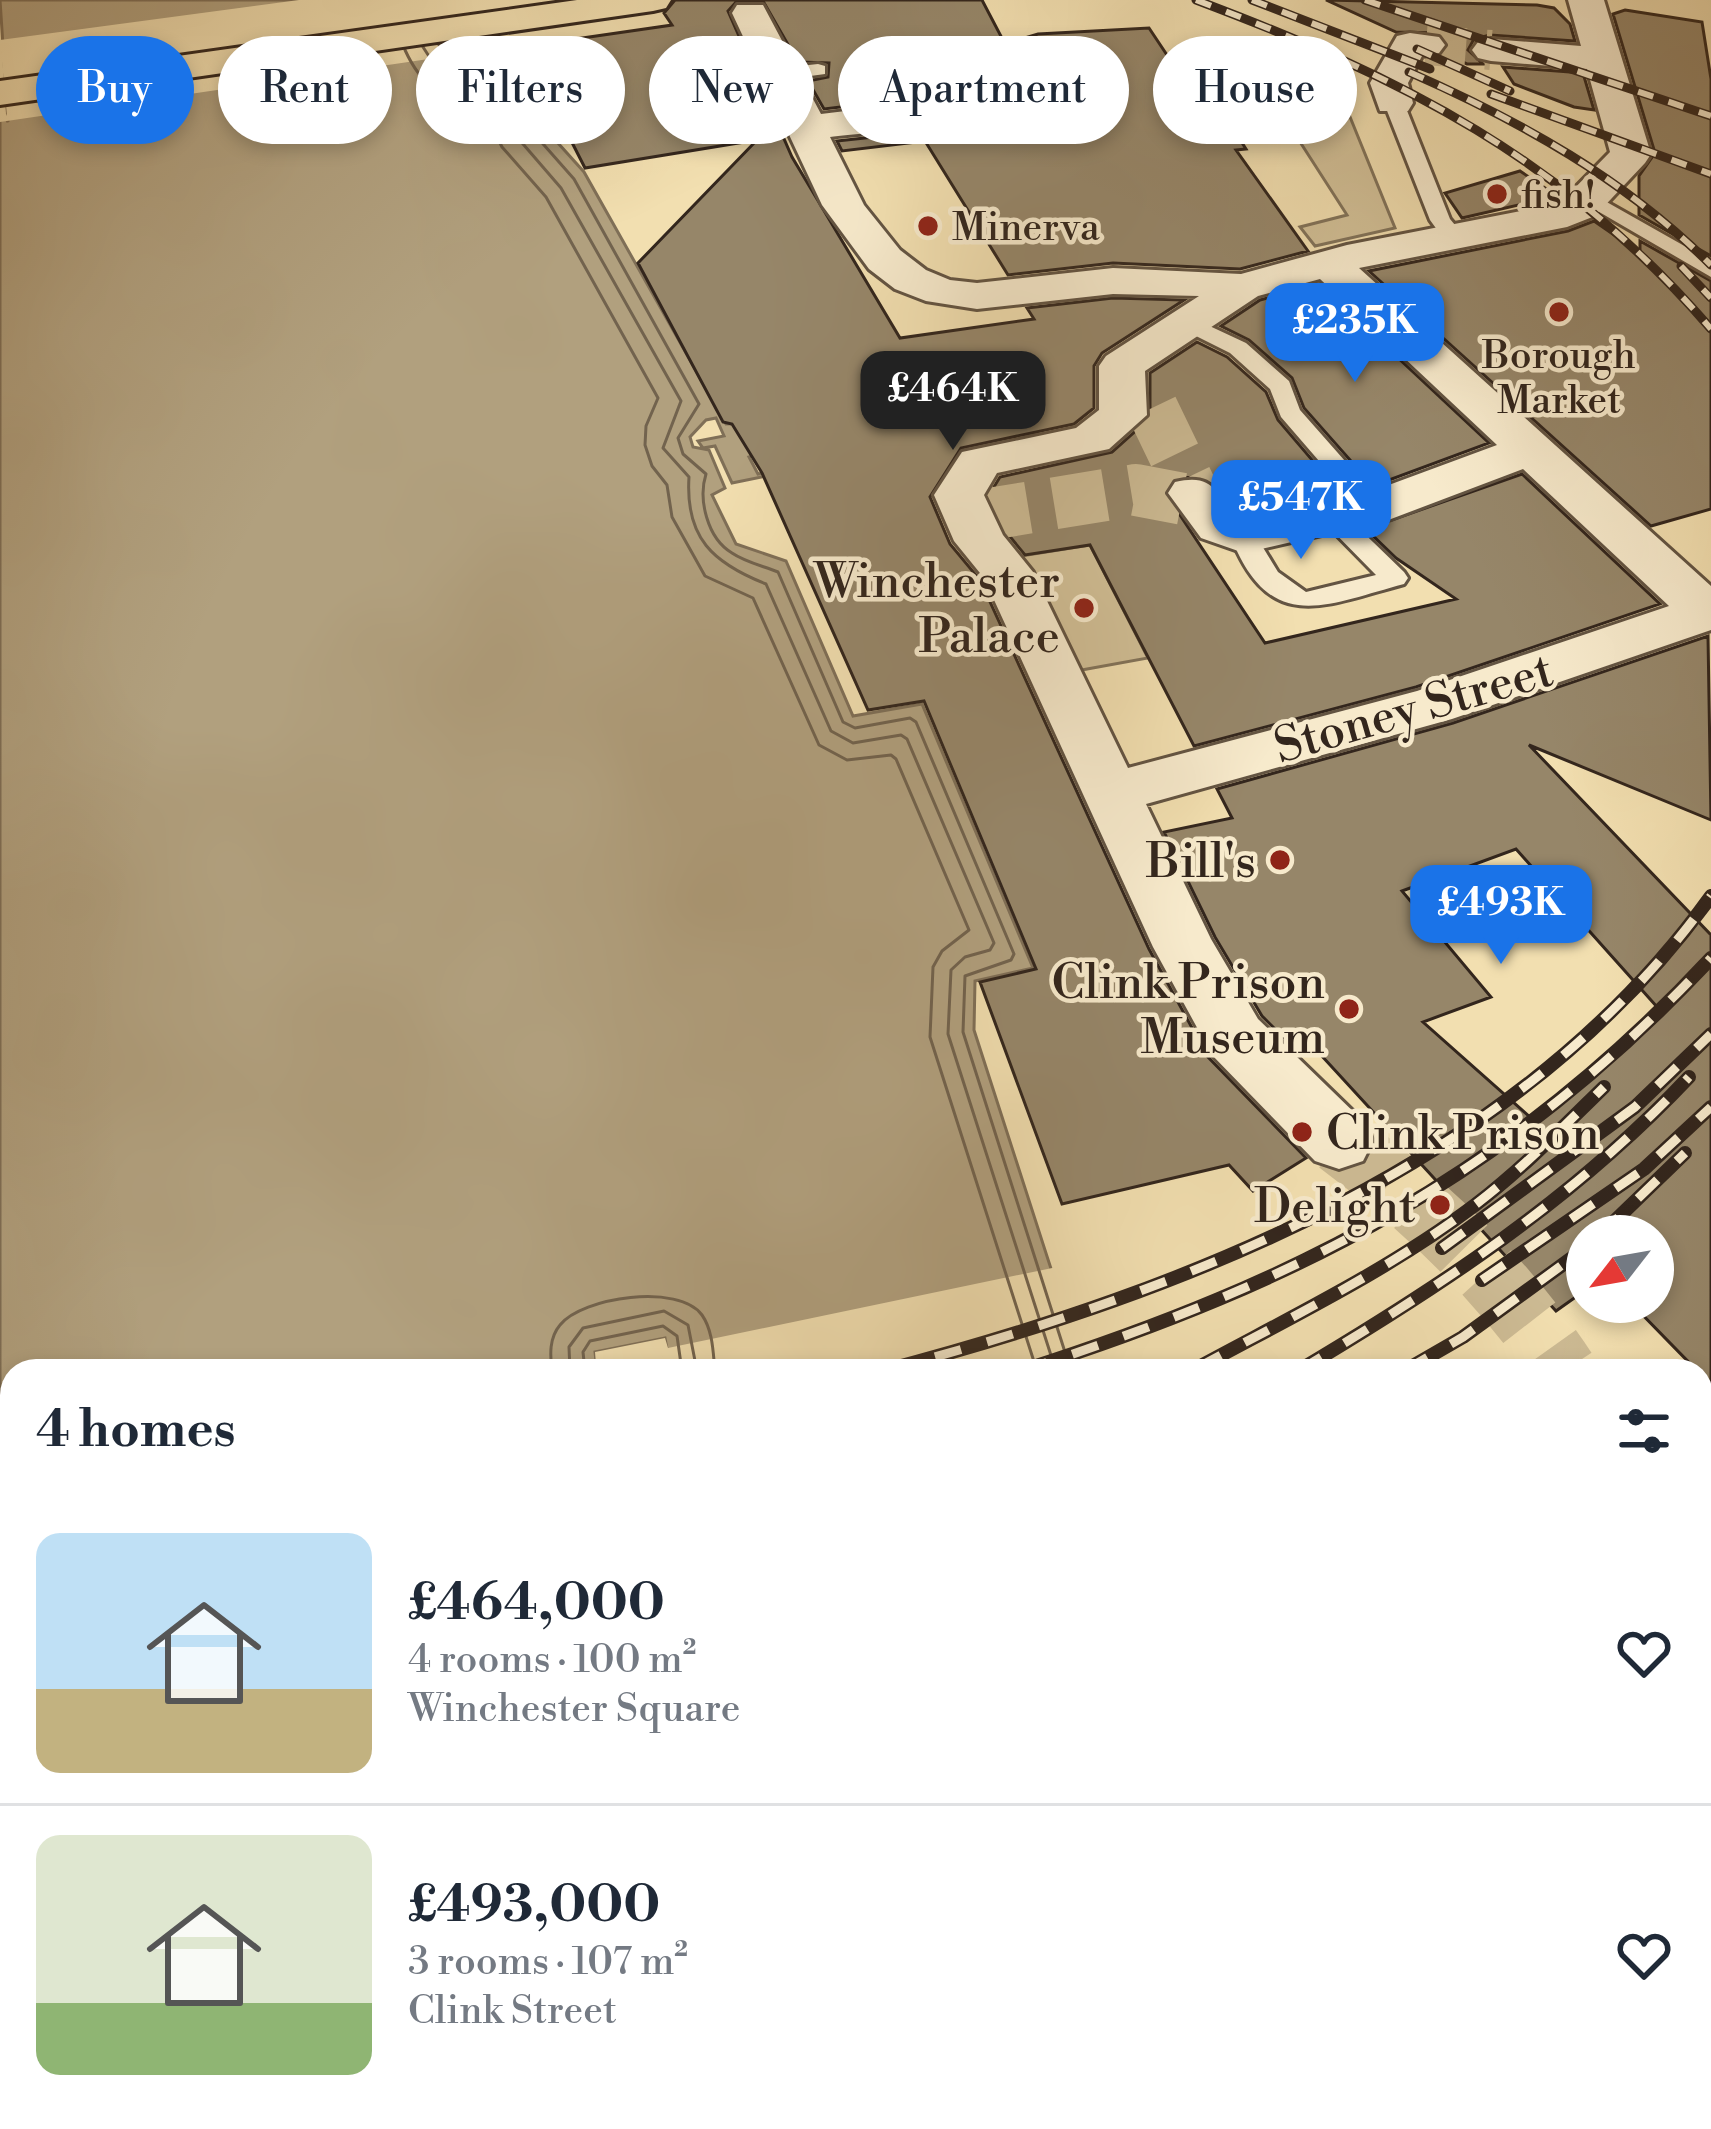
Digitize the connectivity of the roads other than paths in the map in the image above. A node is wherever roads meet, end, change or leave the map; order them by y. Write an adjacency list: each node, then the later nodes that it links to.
1 (477, 0): 9 (main road)
2 (653, 0): 10 (main road)
3 (1586, 0): 8 (street)
4 (750, 13): 5 (street)
5 (769, 36)
6 (1426, 46): 11 (street)
7 (1491, 50): 8 (street)
8 (1603, 59): 13 (street)
9 (0, 65)
10 (0, 93)
11 (1394, 103): 14 (lane)
12 (814, 143): 17 (street)
13 (1589, 198): 14 (street); 16 (lane)
14 (1454, 237): 15 (street)
15 (1328, 263): 17 (street); 19 (street)
16 (1705, 265)
17 (1241, 286): 18 (street)
18 (1186, 322): 21 (lane); 24 (street)
19 (1539, 448): 21 (street); 23 (street)
20 (1191, 496): 22 (street)
21 (1353, 513): 22 (street); 22 (lane)
22 (1244, 537)
23 (1709, 612): 24 (street, Stoney Street)
24 (1112, 793): 25 (street)
25 (1339, 1141)

